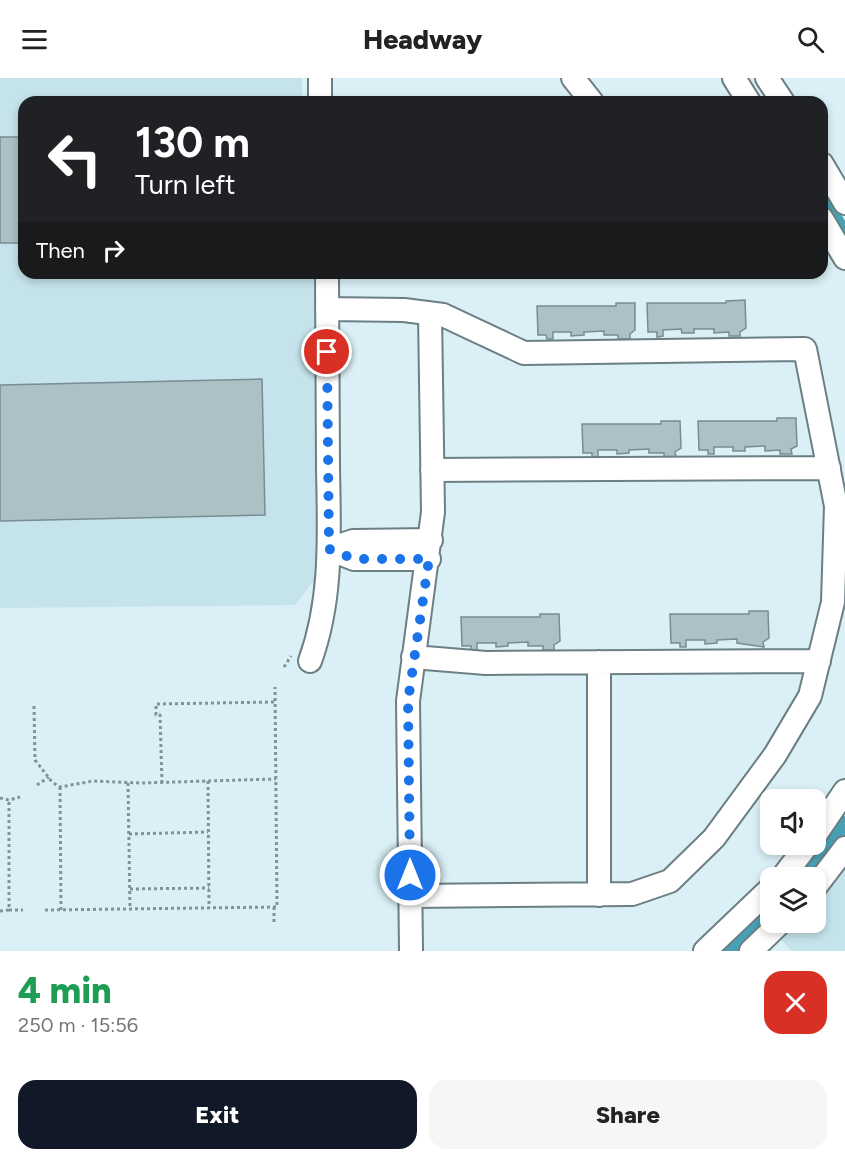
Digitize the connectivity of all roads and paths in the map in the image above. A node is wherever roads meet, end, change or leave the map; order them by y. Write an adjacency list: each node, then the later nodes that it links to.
1 (320, 78): 5 (street)
2 (573, 78): 6 (street)
3 (734, 78): 7 (street)
4 (768, 78): 8 (street)
5 (320, 96)
6 (587, 96)
7 (745, 96)
8 (779, 96)
9 (828, 174): 10 (street)
10 (845, 203)
11 (828, 229): 12 (street)
12 (845, 258)
13 (327, 279): 14 (street)
14 (327, 309): 15 (street); 18 (street)
15 (430, 314): 16 (street); 17 (street)
16 (829, 468): 17 (street); 22 (street)
17 (432, 470): 19 (street)
18 (329, 549): 19 (street); 21 (street)
19 (430, 549): 20 (street)
20 (413, 657): 23 (street); 48 (street)
21 (310, 661)
22 (819, 661): 23 (street); 47 (street)
23 (599, 662): 47 (street)
24 (275, 687): 28 (path)
25 (275, 702): 31 (path)
26 (34, 706): 27 (path)
27 (49, 777): 32 (path); 33 (path)
28 (276, 779): 29 (path); 50 (path)
29 (208, 781): 31 (path); 39 (path)
30 (128, 783): 31 (path); 33 (path); 40 (path)
31 (162, 783)
32 (36, 785)
33 (60, 787): 57 (path)
34 (845, 791): 38 (street)
35 (20, 796): 37 (path)
36 (0, 798): 37 (path)
37 (9, 800): 54 (path)
38 (826, 819)
39 (208, 832): 40 (path); 45 (path)
40 (129, 834): 46 (path)
41 (845, 848): 44 (street)
42 (800, 855): 43 (street)
43 (790, 867)
44 (826, 873)
45 (209, 888): 46 (path); 51 (path)
46 (130, 889): 52 (path)
47 (599, 895): 48 (street)
48 (410, 896): 60 (street)
49 (760, 898): 61 (street)
50 (274, 907): 51 (path); 58 (path)
51 (209, 908): 52 (path)
52 (130, 909): 57 (path)
53 (0, 910): 54 (path)
54 (9, 910): 55 (path)
55 (23, 910)
56 (45, 910): 57 (path)
57 (61, 910)
58 (274, 923)
59 (770, 933): 62 (street)
60 (411, 951)
61 (705, 951)
62 (751, 951)

